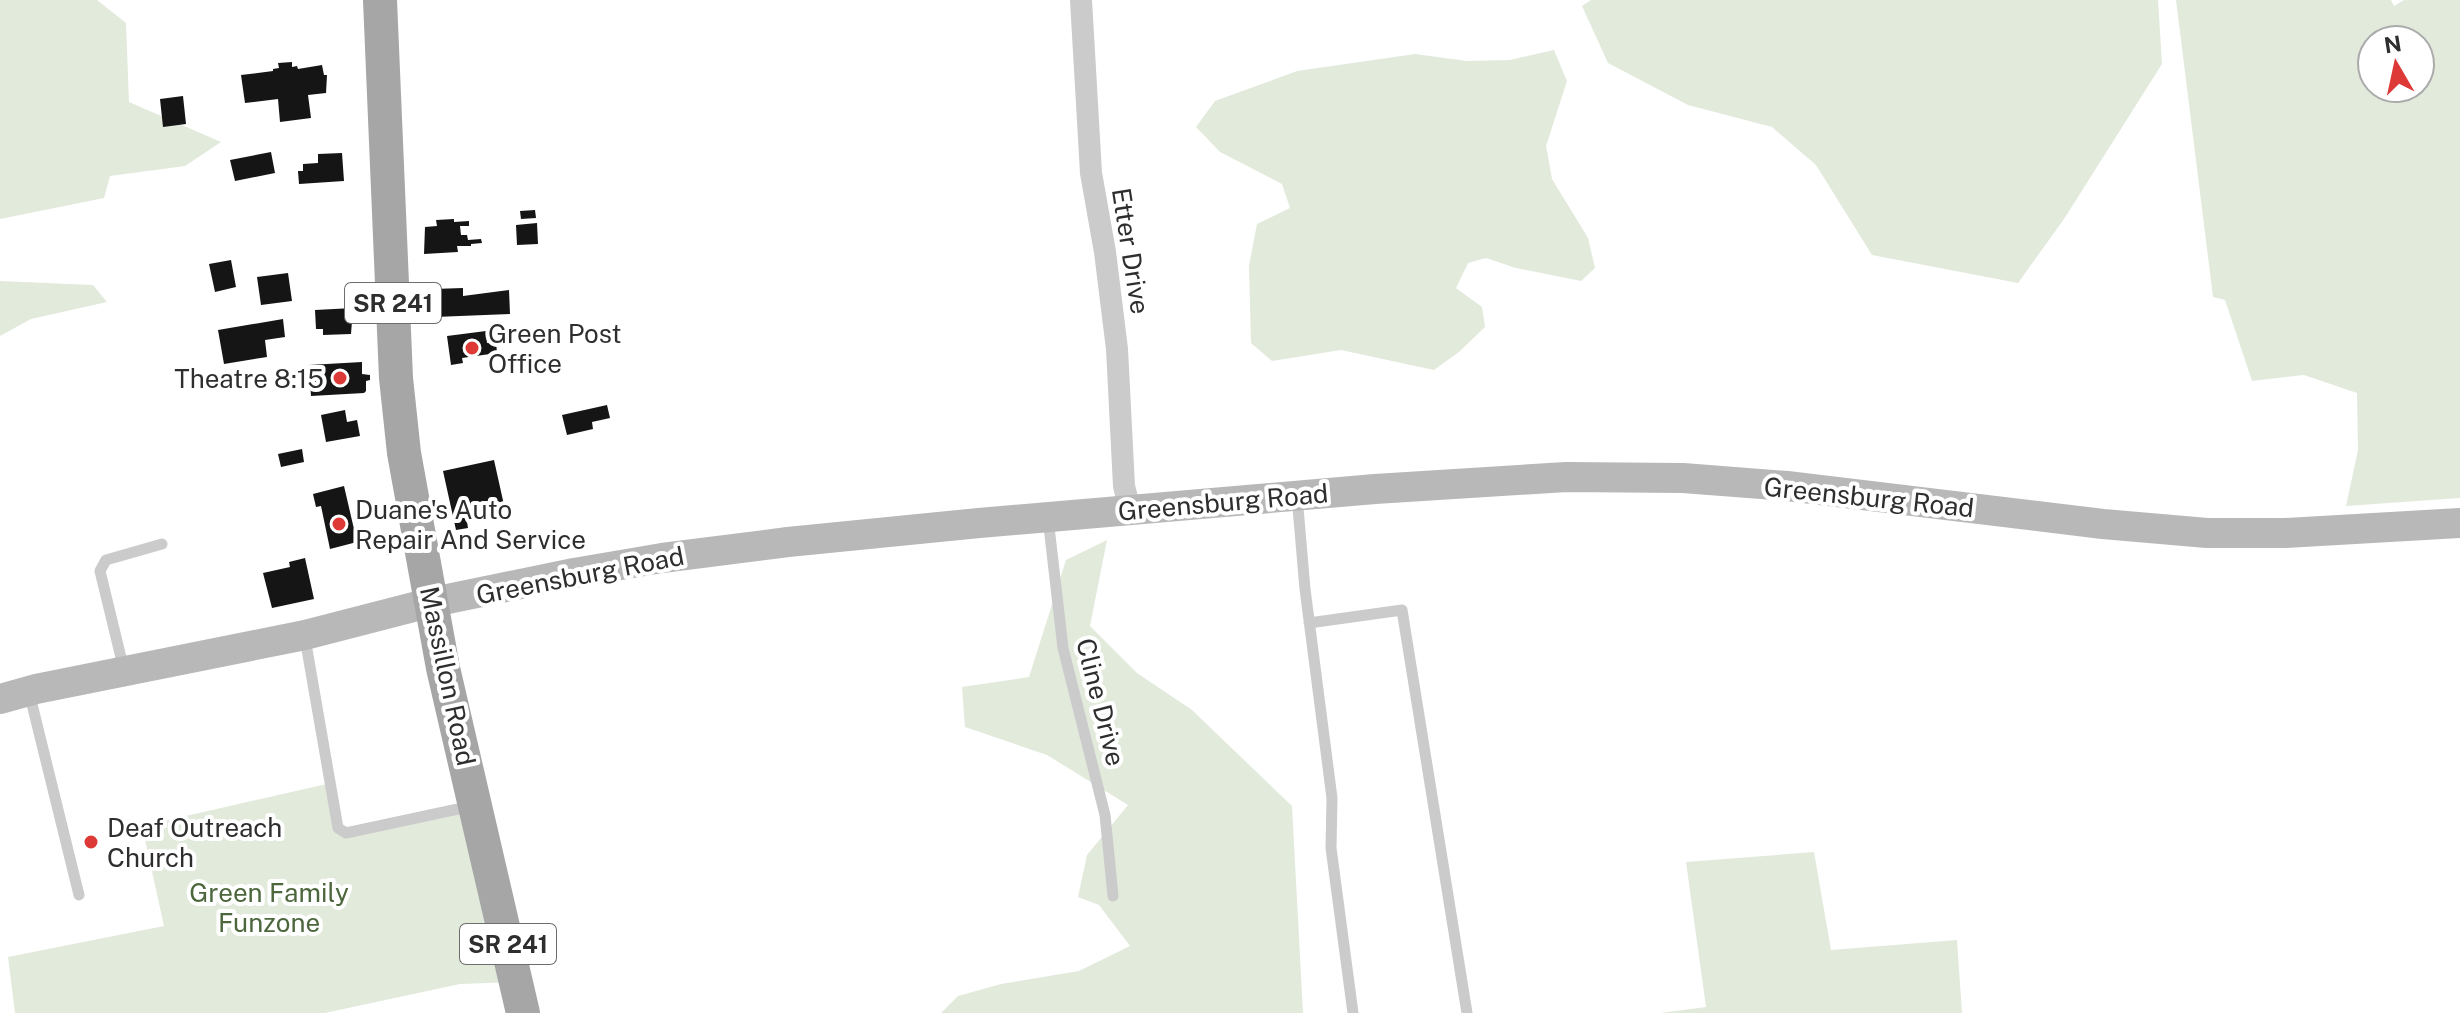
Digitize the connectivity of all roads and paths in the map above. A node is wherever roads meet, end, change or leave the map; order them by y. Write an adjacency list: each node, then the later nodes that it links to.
1 (380, 0): 8 (main road, Massillon Road / SR 241)
2 (1081, 0): 4 (street, Etter Drive)
3 (1297, 495): 4 (main road, Greensburg Road); 6 (main road, Greensburg Road); 9 (lane)
4 (1130, 510): 5 (main road, Greensburg Road)
5 (1048, 517): 8 (main road, Greensburg Road); 15 (lane, Cline Drive)
6 (2460, 523)
7 (162, 544): 11 (lane)
8 (433, 602): 10 (main road, Greensburg Road); 13 (main road, Massillon Road / SR 241)
9 (1309, 623): 17 (lane); 18 (lane)
10 (305, 635): 11 (main road, Greensburg Road); 13 (lane)
11 (124, 671): 12 (main road, Greensburg Road)
12 (14, 695): 14 (lane)
13 (477, 805): 16 (main road, Massillon Road / SR 241)
14 (79, 895)
15 (1113, 896)
16 (523, 1013)
17 (1353, 1013)
18 (1467, 1013)

